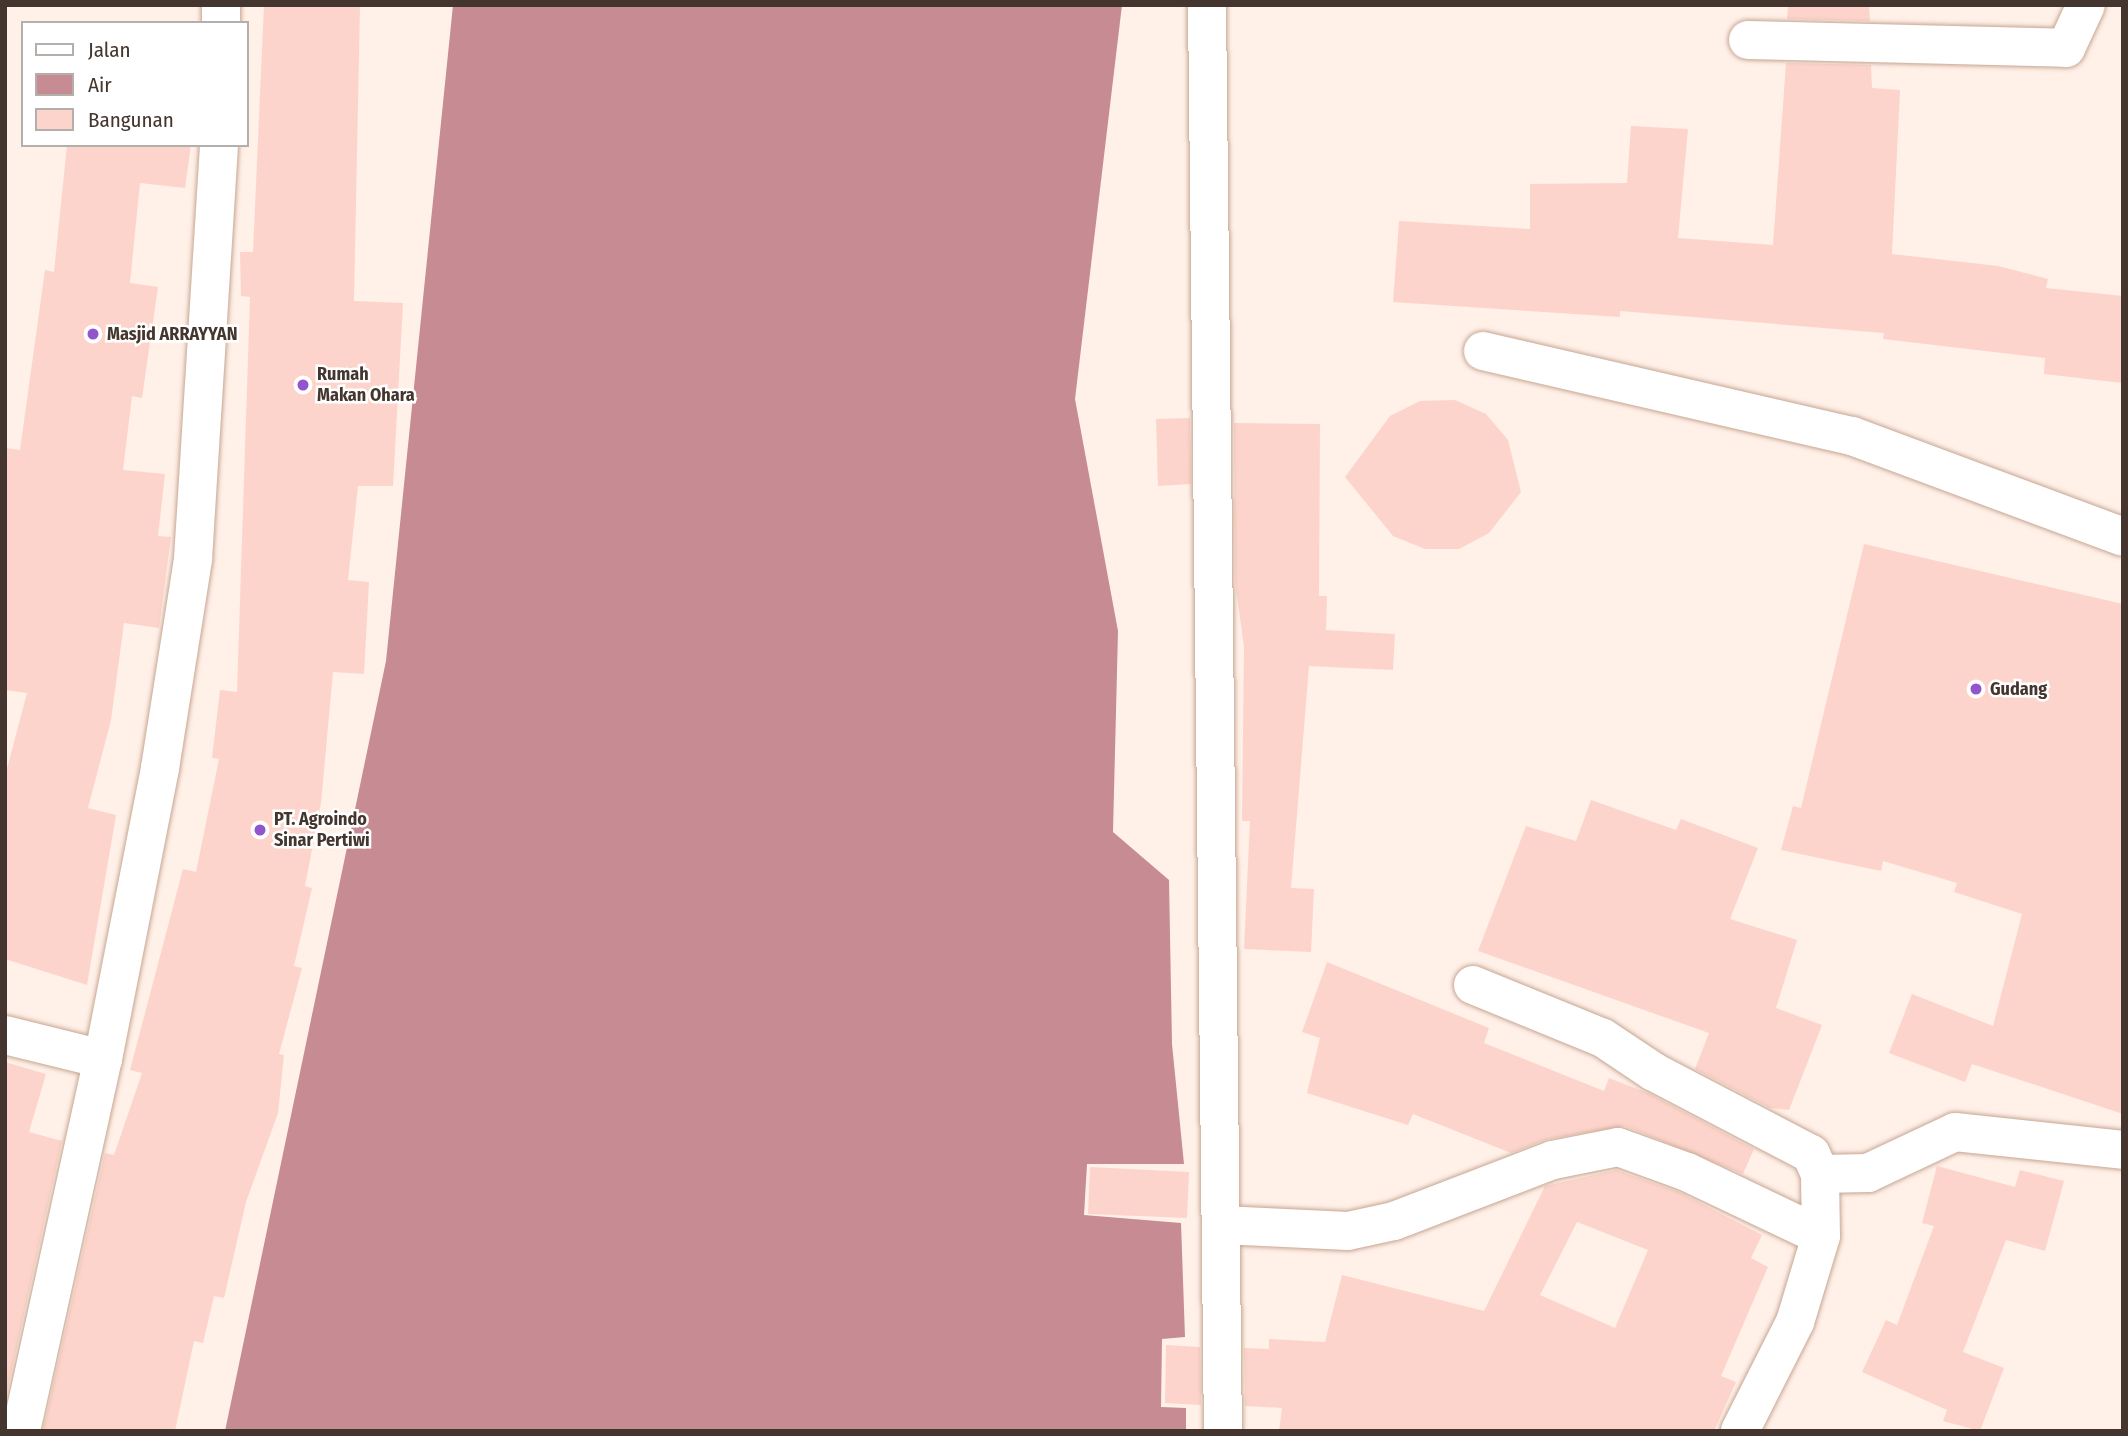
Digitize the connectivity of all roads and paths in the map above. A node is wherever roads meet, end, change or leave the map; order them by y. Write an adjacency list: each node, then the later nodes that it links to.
1 (1207, 5): 12 (main road)
2 (2086, 5): 3 (main road)
3 (1748, 40)
4 (219, 147): 9 (main road)
5 (1483, 351): 6 (main road)
6 (2123, 537)
7 (1473, 985): 11 (main road)
8 (5, 1035): 9 (main road)
9 (103, 1059): 14 (main road)
10 (2123, 1150): 11 (main road)
11 (1820, 1174): 13 (main road)
12 (1222, 1225): 13 (main road); 15 (main road)
13 (1821, 1236): 16 (main road)
14 (22, 1431)
15 (1223, 1431)
16 (1740, 1431)

